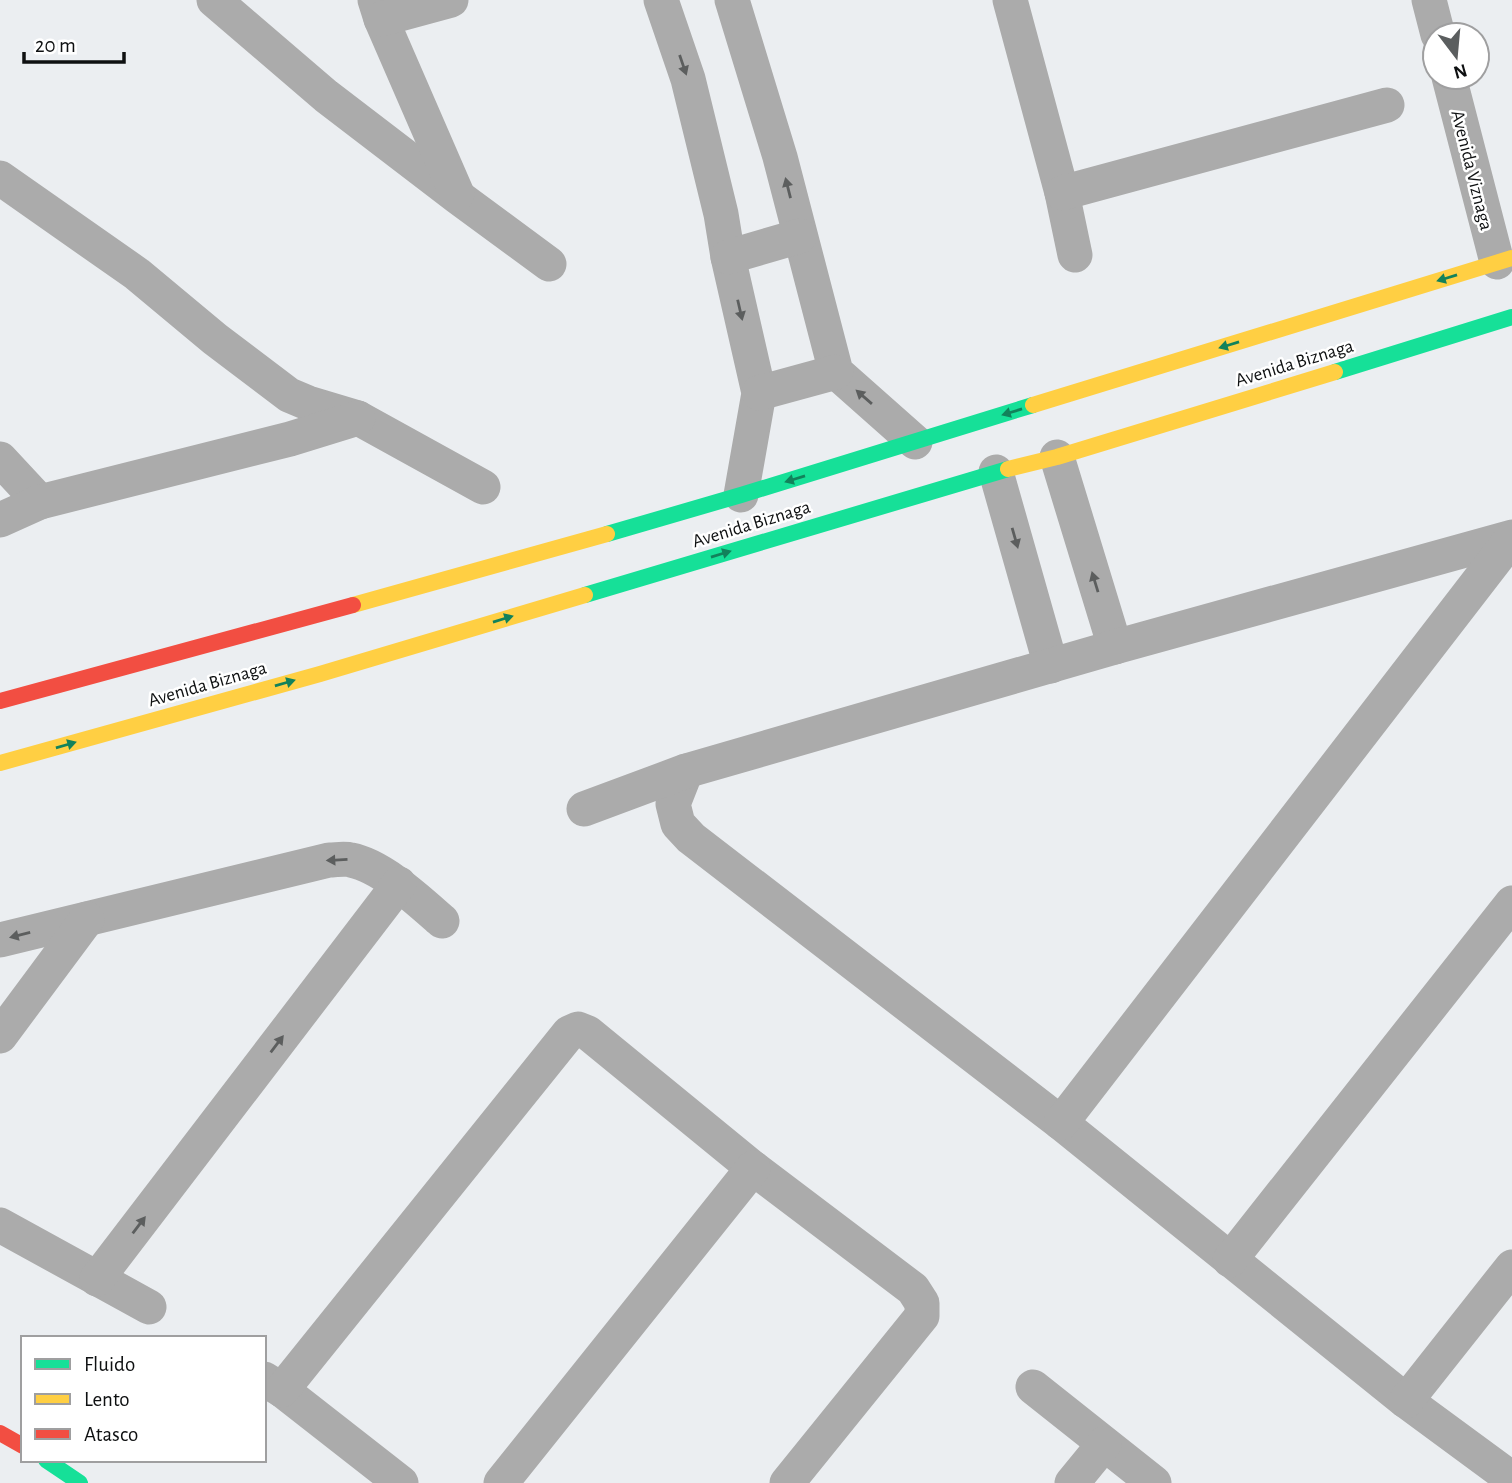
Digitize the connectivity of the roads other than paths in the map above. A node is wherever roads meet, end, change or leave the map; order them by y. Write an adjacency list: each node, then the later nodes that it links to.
1 (214, 0): 13 (street)
2 (451, 0): 7 (street)
3 (661, 0): 16 (street, one-way to 16)
4 (732, 0): 14 (street, one-way to 4)
5 (1010, 0): 12 (street)
6 (1429, 0): 8 (street)
7 (378, 9): 13 (street)
8 (1434, 21)
9 (1453, 91): 17 (street, Avenida Viznaga)
10 (1387, 105): 12 (street)
11 (0, 178): 22 (street)
12 (1062, 193): 15 (street)
13 (458, 197): 18 (street)
14 (800, 236): 16 (street); 20 (street)
15 (1075, 255)
16 (728, 257): 21 (street, one-way to 21)
17 (1505, 260): 23 (street, Avenida Biznaga, one-way to 23)
18 (549, 264)
19 (1512, 317): 24 (street, Avenida Biznaga)
20 (836, 372): 21 (street); 23 (street, one-way to 20)
21 (759, 393): 28 (street)
22 (358, 418): 27 (street); 29 (street)
23 (915, 442): 28 (street, Avenida Biznaga, one-way to 28)
24 (1057, 457): 26 (street, Avenida Biznaga); 32 (street, one-way to 24)
25 (0, 459): 29 (street)
26 (996, 472): 33 (street, one-way to 33); 35 (street, Avenida Biznaga, one-way to 26)
27 (482, 486)
28 (741, 495): 34 (street, Avenida Biznaga)
29 (40, 502): 30 (street)
30 (0, 520)
31 (1512, 538): 32 (street); 44 (street)
32 (1115, 647): 33 (street)
33 (1051, 666): 36 (street)
34 (0, 701)
35 (0, 763)
36 (686, 771): 37 (street); 44 (street)
37 (584, 809)
38 (399, 884): 40 (street, one-way to 40); 41 (street); 49 (street, one-way to 38)
39 (1512, 903): 47 (street)
40 (87, 919): 42 (street, one-way to 42); 43 (street)
41 (442, 921)
42 (0, 940)
43 (0, 1036)
44 (1061, 1123): 47 (street)
45 (753, 1168): 51 (street); 61 (street); 62 (street)
46 (0, 1225): 49 (street)
47 (1230, 1260): 53 (street)
48 (1512, 1267): 53 (street)
49 (97, 1279): 50 (street)
50 (149, 1307)
51 (273, 1385): 60 (street)
52 (1033, 1387): 55 (street)
53 (1406, 1401): 58 (street)
54 (0, 1433): 56 (street)
55 (1104, 1444): 63 (street); 64 (street)
56 (21, 1445)
57 (49, 1462): 59 (street)
58 (1512, 1479)
59 (80, 1483)
60 (401, 1483)
61 (501, 1483)
62 (787, 1483)
63 (1072, 1483)
64 (1154, 1483)

